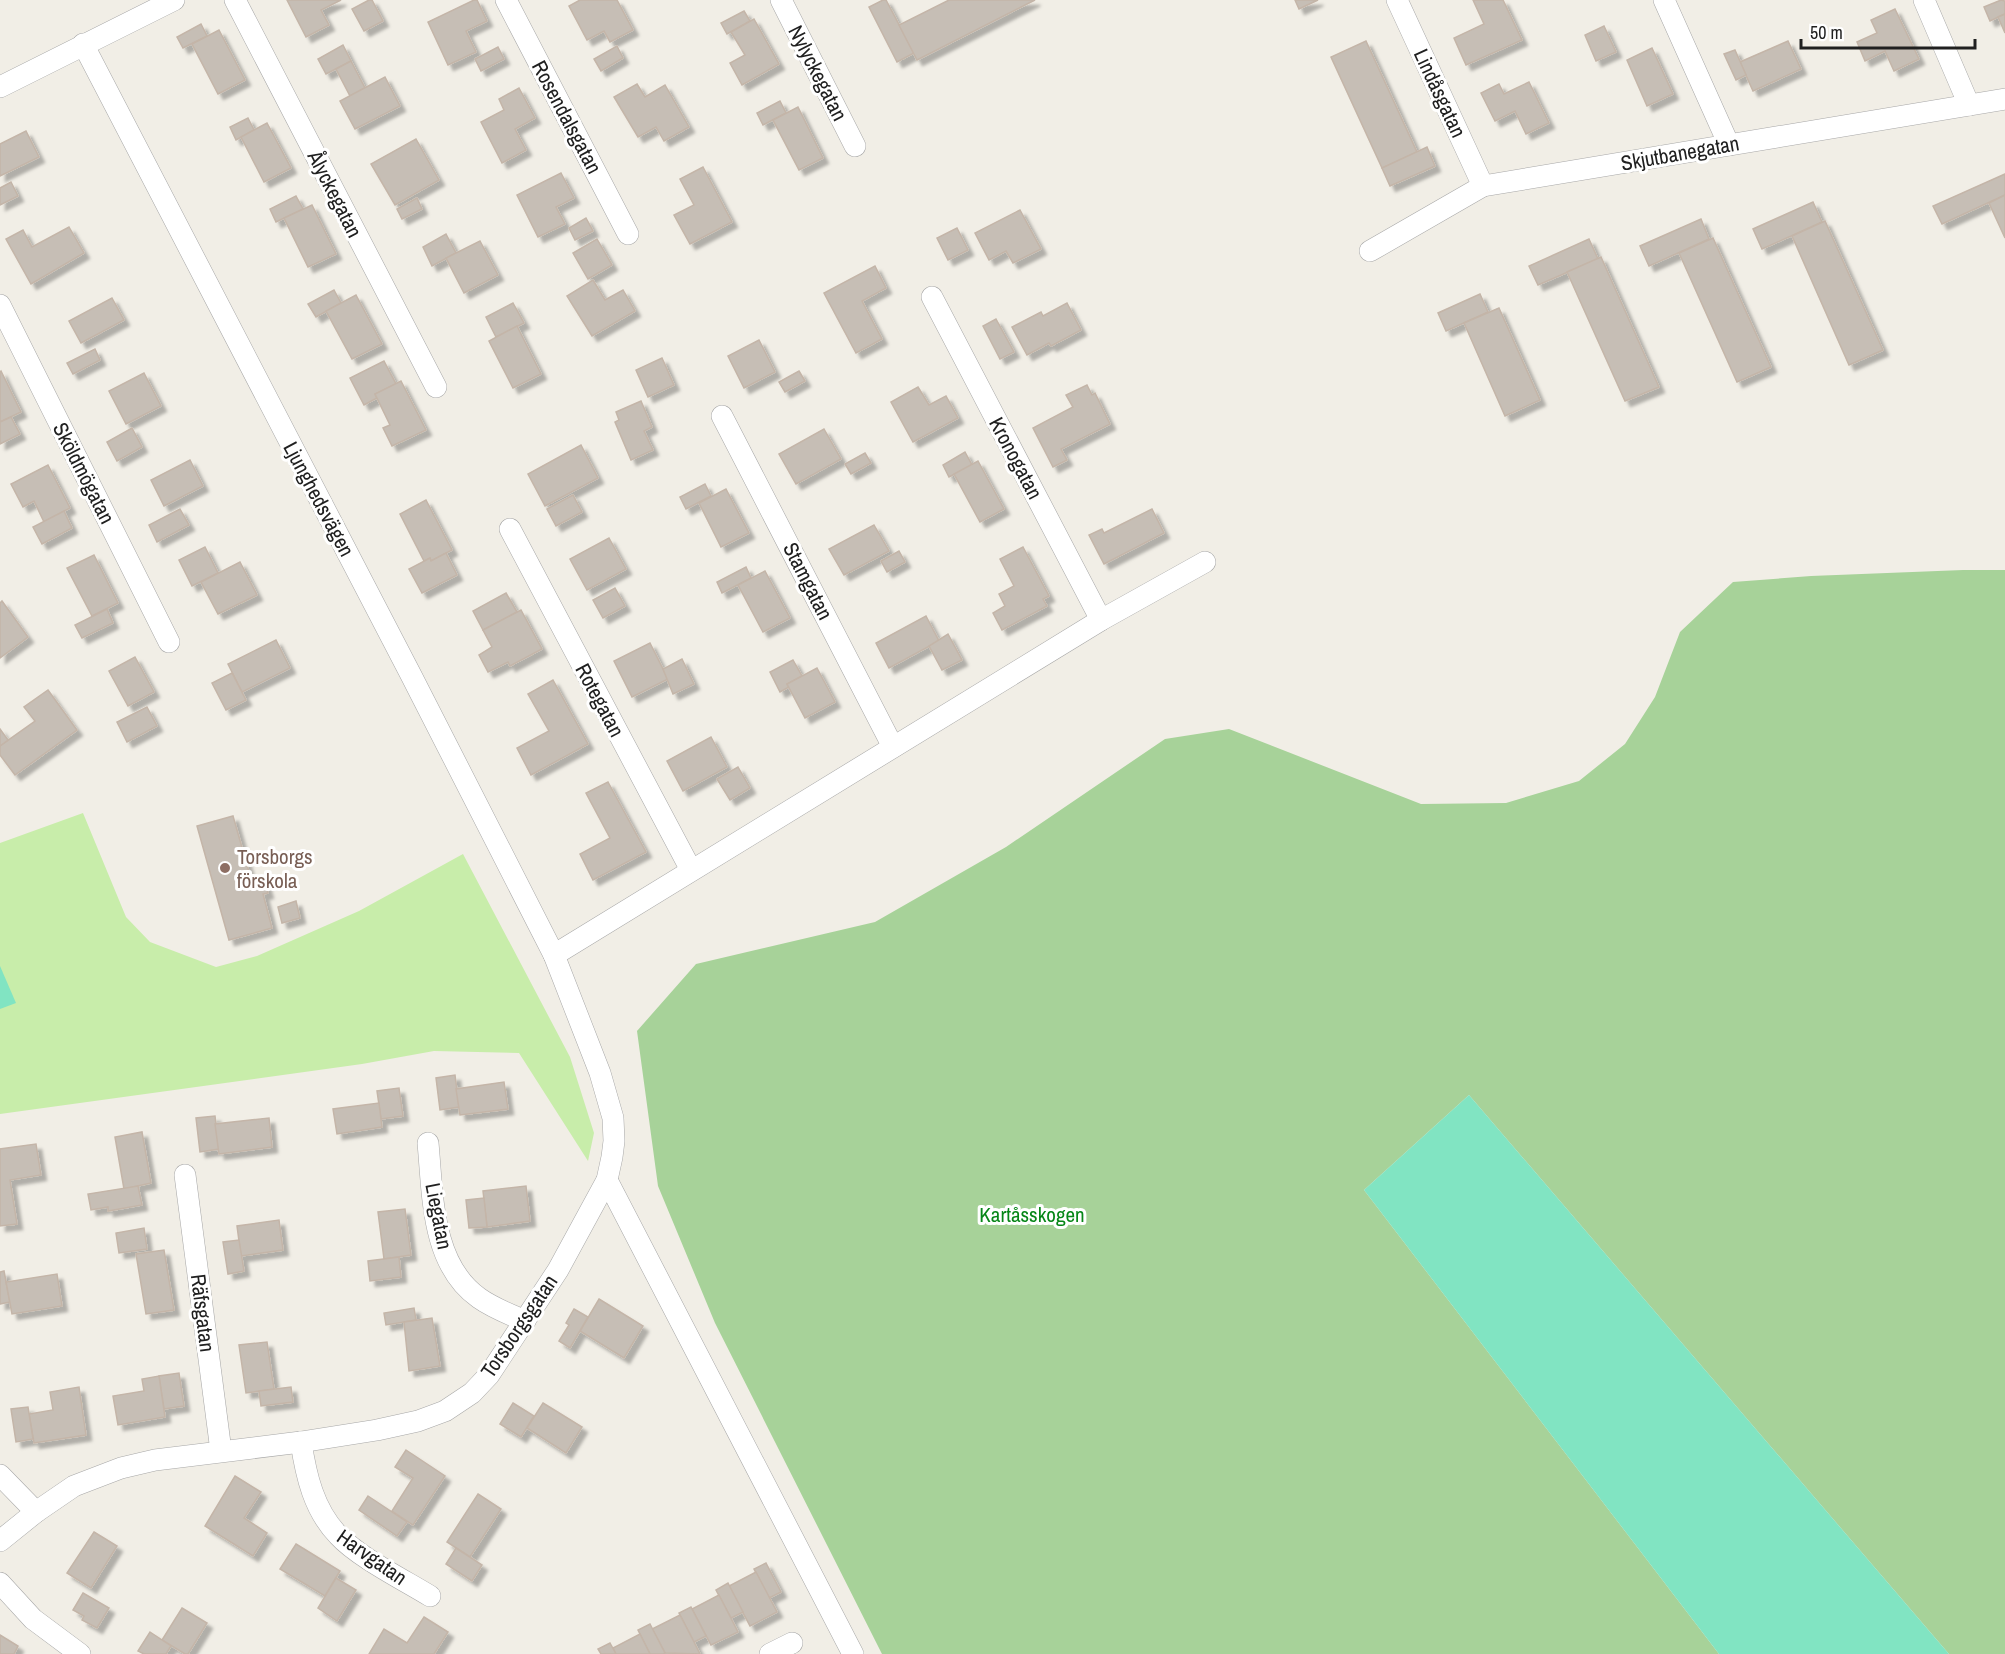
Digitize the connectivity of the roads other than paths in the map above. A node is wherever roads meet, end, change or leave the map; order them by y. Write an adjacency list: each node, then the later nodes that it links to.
1 (174, 0): 8 (street)
2 (235, 0): 19 (street, Ålyckegatan)
3 (506, 0): 15 (street, Rosendalsgatan)
4 (780, 0): 13 (street, Nylyckegatan)
5 (1397, 0): 14 (street, Lindåsgatan)
6 (1664, 0): 12 (street)
7 (1924, 0): 11 (street)
8 (83, 44): 9 (street); 27 (street, Ljunghedsvägen)
9 (0, 87)
10 (2005, 99): 11 (street, Skjutbanegatan)
11 (1969, 105): 12 (street, Skjutbanegatan)
12 (1729, 144): 14 (street, Skjutbanegatan)
13 (855, 146)
14 (1484, 186): 16 (street, Skjutbanegatan)
15 (628, 234)
16 (1370, 251)
17 (932, 297): 23 (street, Kronogatan)
18 (0, 305): 24 (street, Sköldmögatan)
19 (436, 387)
20 (722, 416): 25 (street, Stamgatan)
21 (510, 529): 26 (street, Rotegatan)
22 (1205, 562): 23 (street)
23 (1101, 620): 25 (street)
24 (169, 642)
25 (893, 747): 26 (street)
26 (691, 870): 27 (street)
27 (554, 955): 30 (street, Torsborgsgatan)
28 (428, 1143): 31 (street, Liegatan)
29 (185, 1175): 33 (street, Räfsgatan)
30 (607, 1180): 31 (street, Torsborgsgatan); 42 (street)
31 (525, 1321): 32 (street, Torsborgsgatan)
32 (301, 1442): 33 (street, Torsborgsgatan); 38 (street, Harvgatan)
33 (221, 1451): 35 (street, Torsborgsgatan)
34 (0, 1475): 35 (street)
35 (36, 1512): 36 (street, Torsborgsgatan)
36 (0, 1541)
37 (0, 1583): 40 (street)
38 (430, 1596)
39 (792, 1643): 41 (street)
40 (80, 1654)
41 (770, 1654)
42 (853, 1654)

